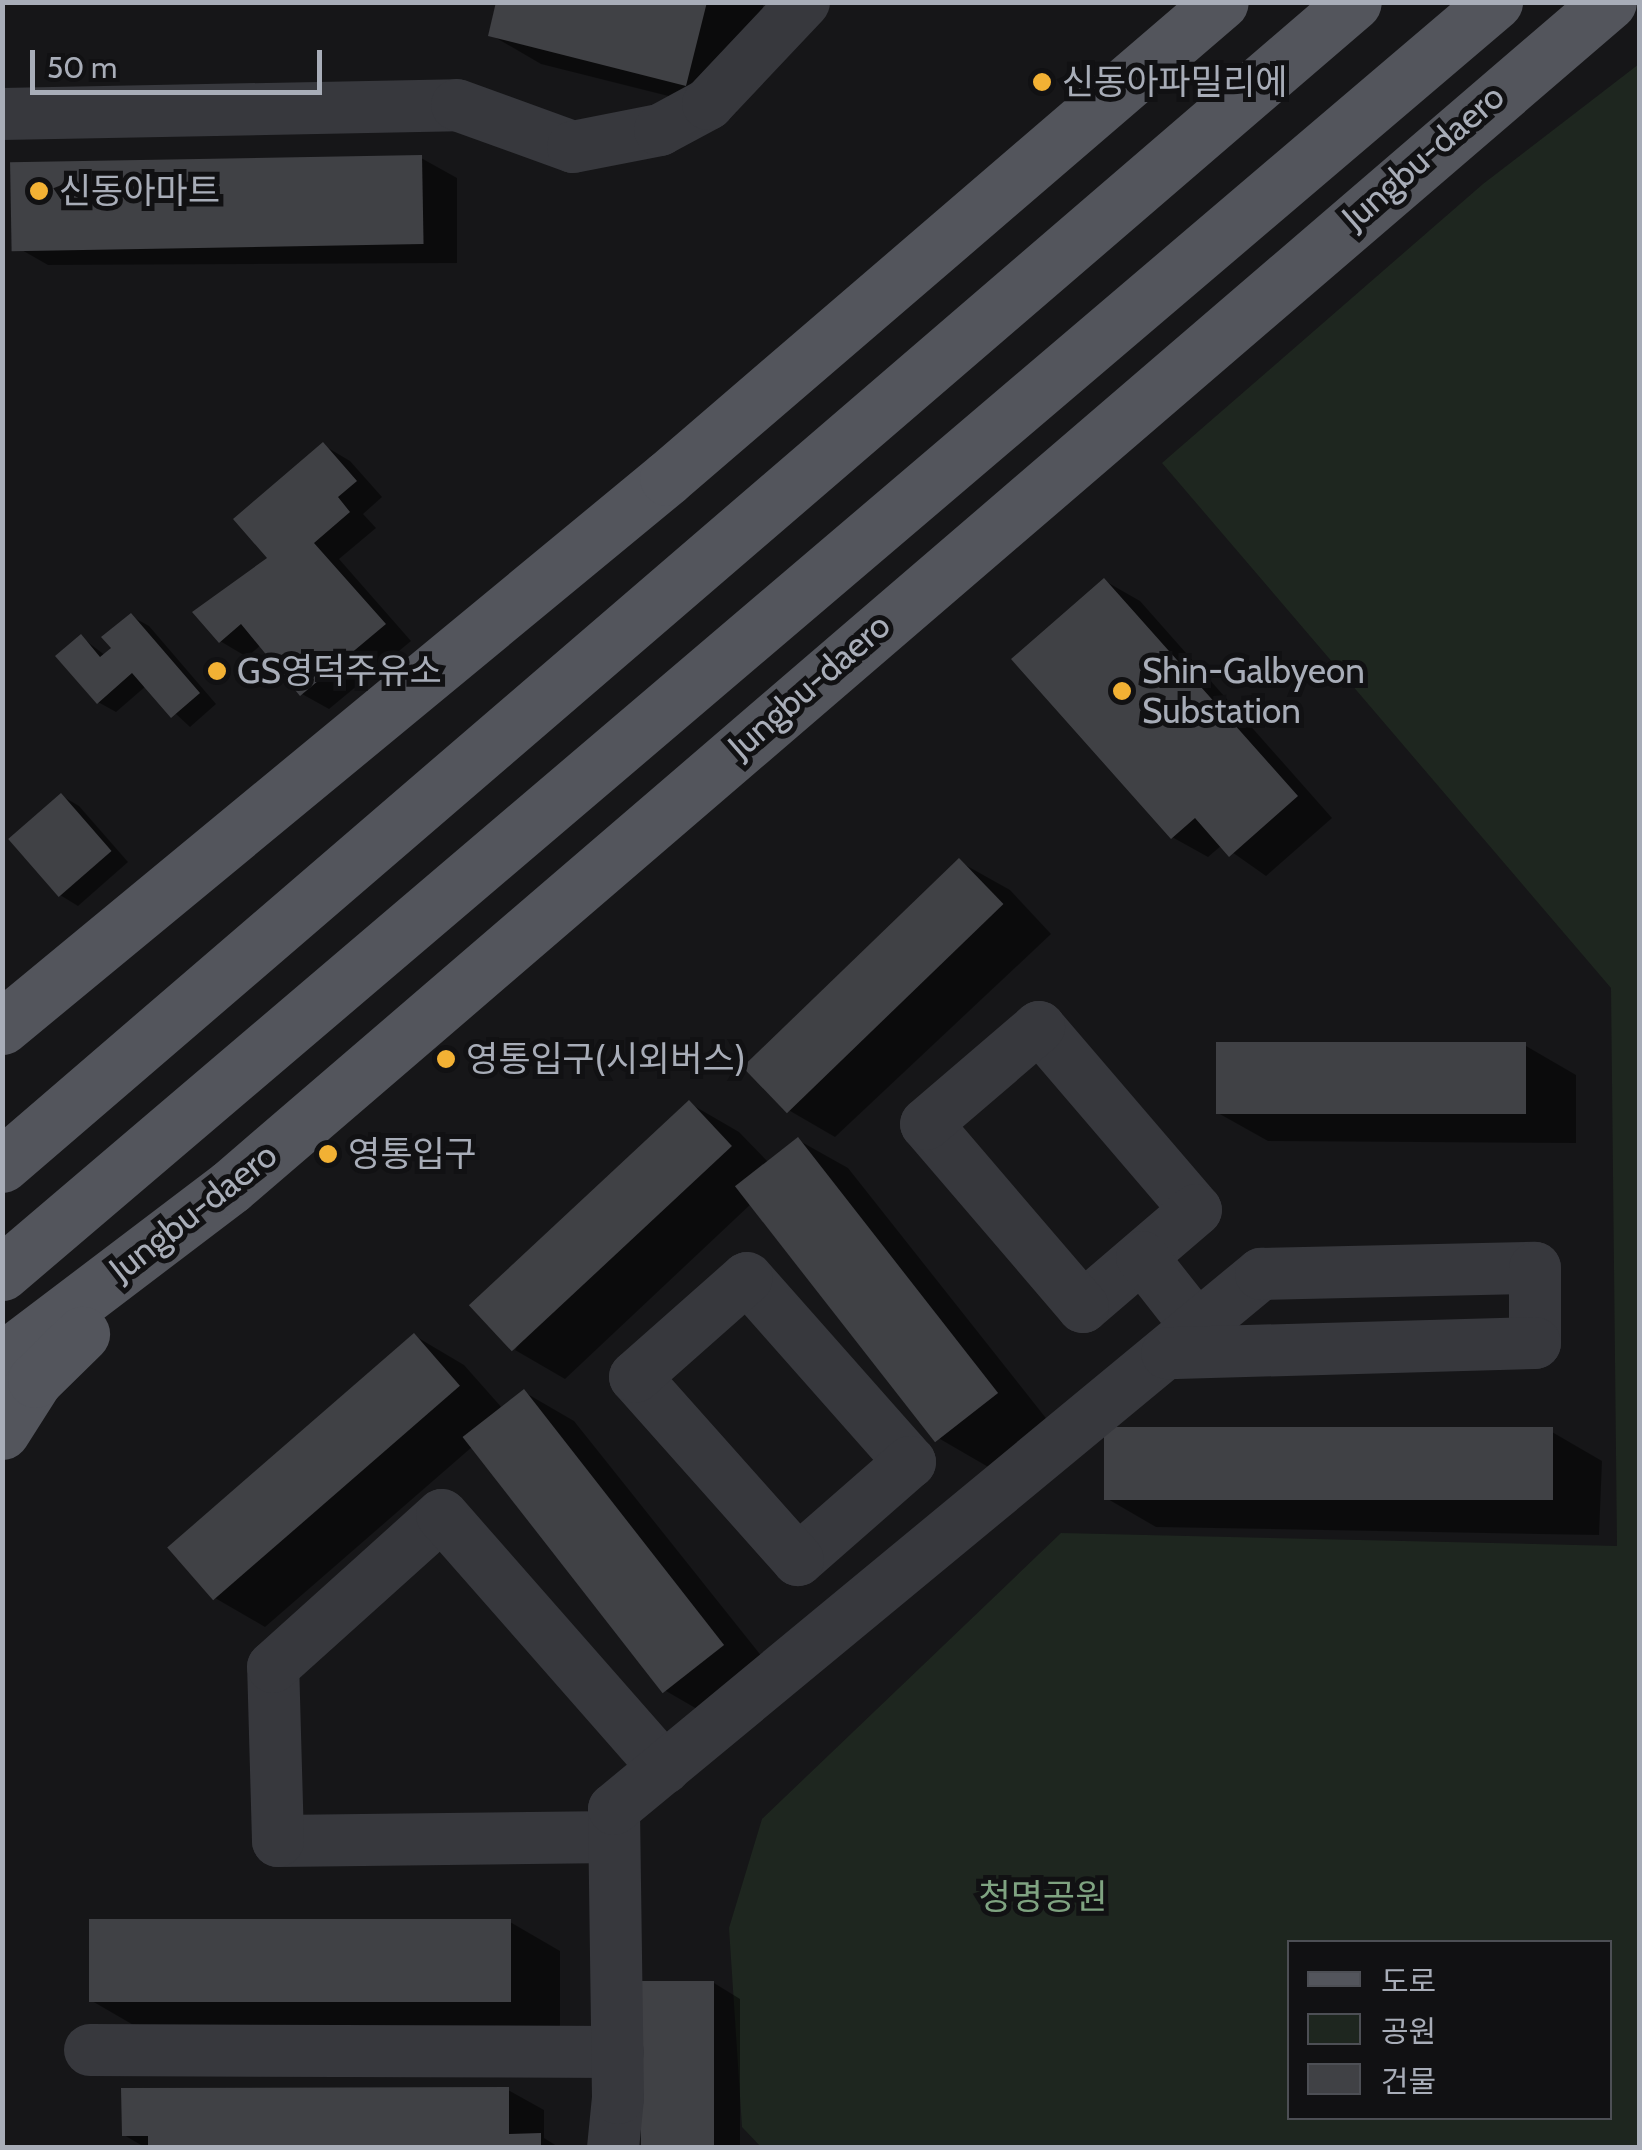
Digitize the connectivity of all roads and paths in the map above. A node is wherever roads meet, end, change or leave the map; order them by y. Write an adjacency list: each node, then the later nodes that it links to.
1 (804, 2): 6 (lane)
2 (1221, 2): 7 (main road)
3 (1354, 2): 10 (main road)
4 (1496, 2): 13 (main road)
5 (1609, 2): 11 (main road, Jungbu-daero)
6 (2, 114)
7 (86, 957): 8 (main road); 9 (main road)
8 (2, 986)
9 (2, 1027)
10 (2, 1165)
11 (230, 1186): 15 (main road, Jungbu-daero); 16 (main road)
12 (1142, 1256): 12 (lane); 14 (lane)
13 (2, 1272)
14 (1182, 1340): 14 (lane); 18 (lane)
15 (2, 1360)
16 (2, 1432)
17 (858, 1508): 17 (lane); 18 (lane)
18 (908, 1566): 19 (lane)
19 (664, 1768): 20 (lane); 20 (lane)
20 (614, 1837): 22 (lane)
21 (90, 2050): 22 (lane)
22 (618, 2052): 23 (lane)
23 (613, 2148)

